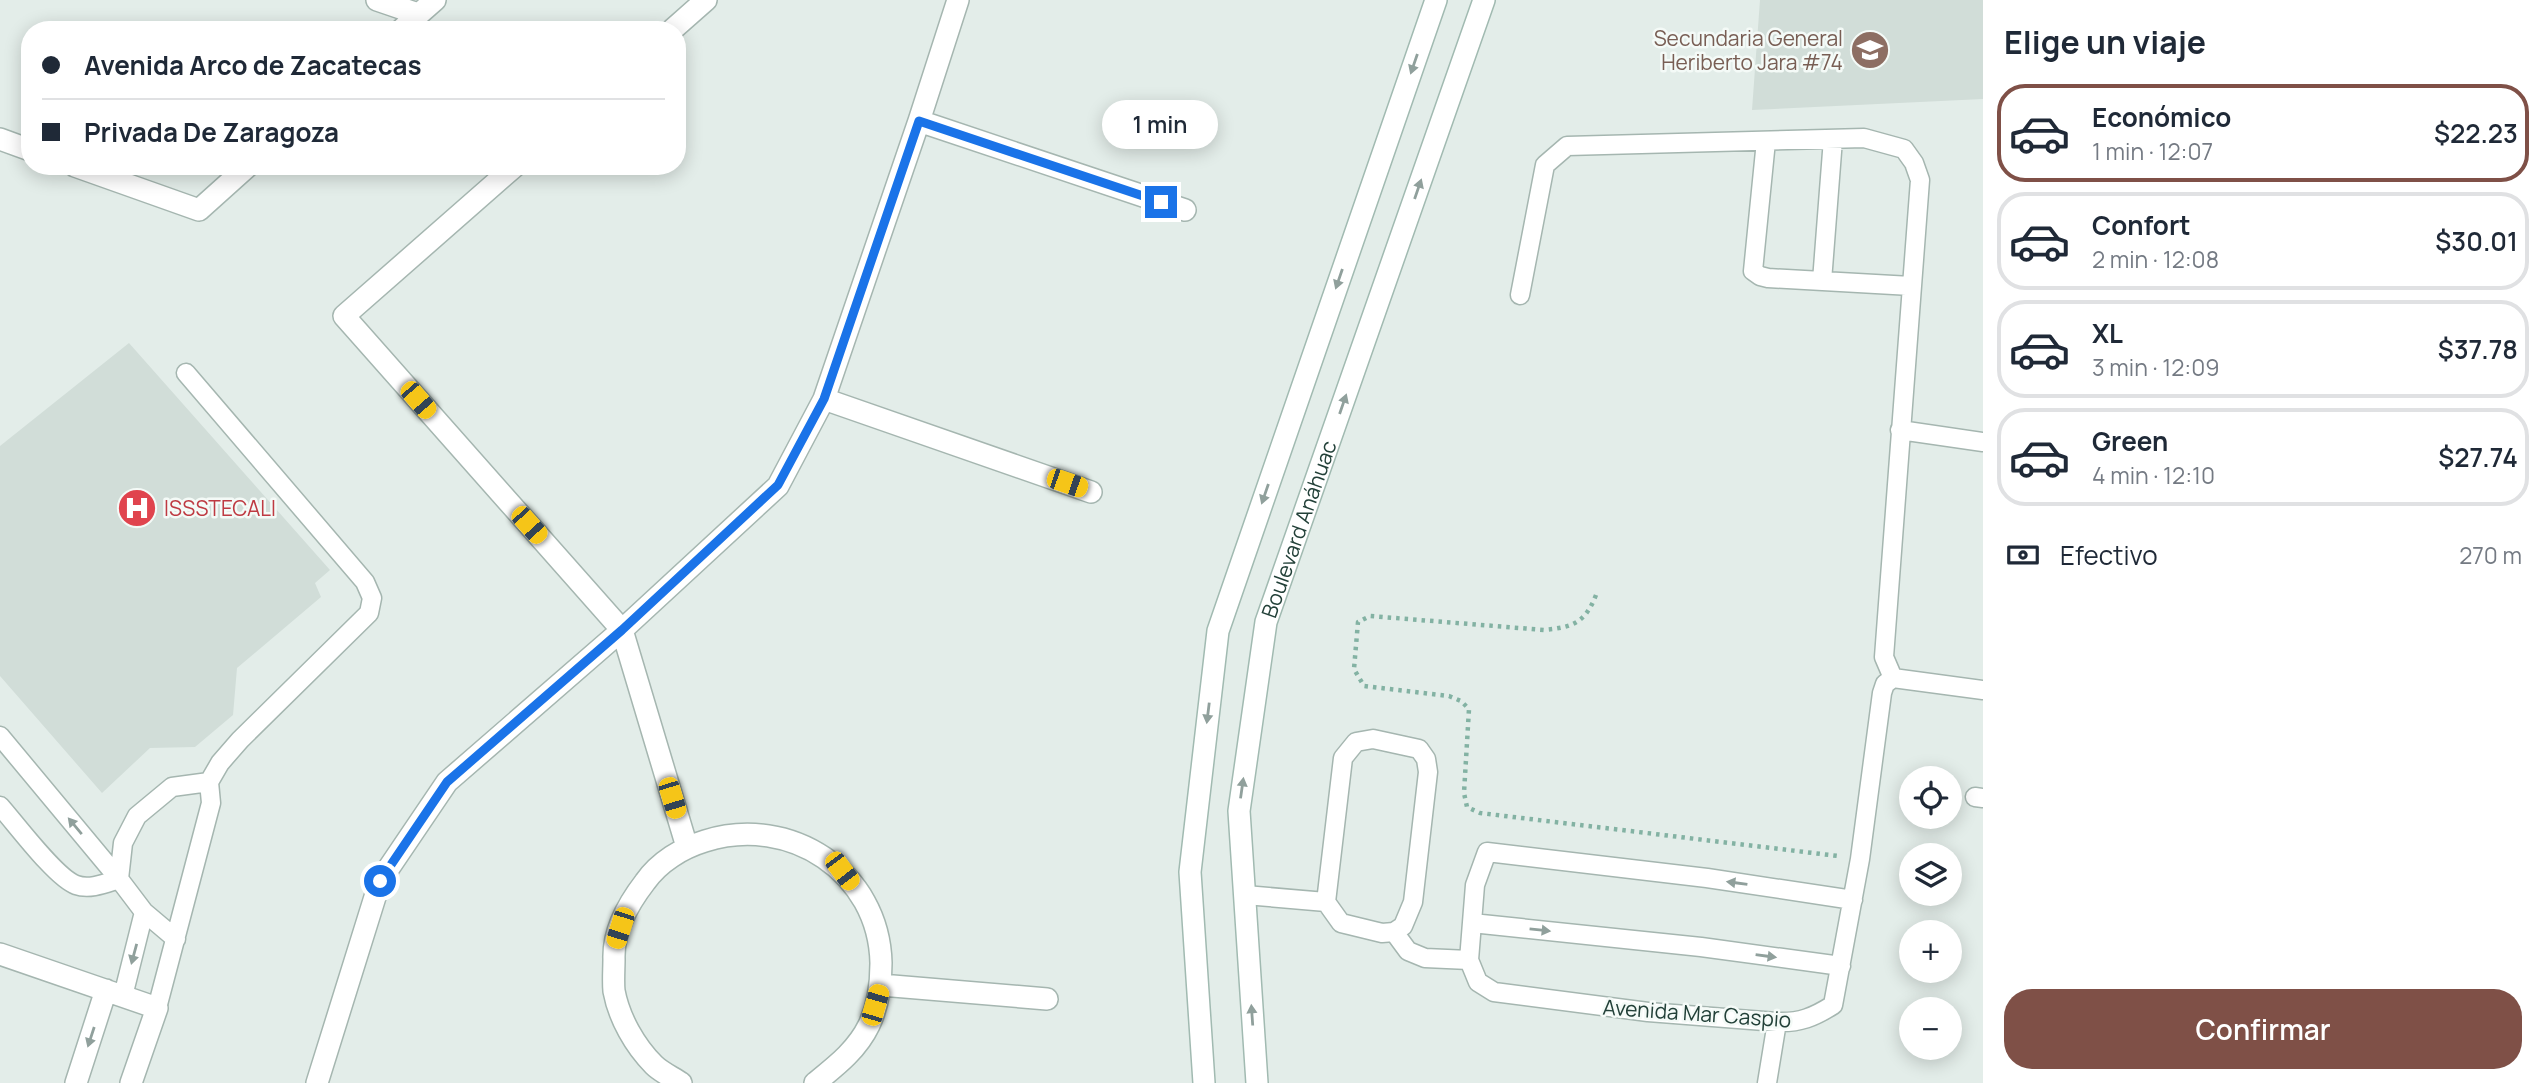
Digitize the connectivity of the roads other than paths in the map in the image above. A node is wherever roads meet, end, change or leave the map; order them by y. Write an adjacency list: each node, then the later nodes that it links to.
1 (376, 0): 7 (street)
2 (435, 0): 7 (street)
3 (706, 0): 9 (street)
4 (958, 0): 10 (street)
5 (1436, 0): 55 (street, Boulevard Anáhuac, one-way to 55)
6 (1483, 0): 35 (street, Boulevard Anáhuac, one-way to 6)
7 (418, 14): 8 (street)
8 (411, 21)
9 (682, 21)
10 (919, 121): 18 (street); 23 (street)
11 (0, 139): 14 (street)
12 (1833, 139): 13 (lane); 19 (lane); 20 (lane)
13 (1766, 141): 19 (lane); 21 (lane)
14 (21, 147)
15 (100, 175): 16 (street)
16 (238, 175)
17 (505, 175): 27 (street)
18 (1185, 210)
19 (1822, 281): 20 (lane)
20 (1911, 286): 24 (lane)
21 (1520, 295)
22 (186, 373): 31 (lane)
23 (824, 399): 26 (street); 27 (street)
24 (1900, 430): 25 (lane); 28 (lane)
25 (1983, 442)
26 (1091, 492)
27 (622, 630): 33 (street); 52 (street)
28 (1893, 678): 29 (lane); 36 (lane, Avenida Mar Caspio)
29 (1983, 690)
30 (0, 736): 34 (lane, one-way to 30)
31 (209, 782): 34 (lane); 41 (lane)
32 (0, 806): 34 (lane)
33 (687, 846): 45 (street); 53 (street)
34 (119, 879): 38 (lane)
35 (1245, 895): 37 (lane); 56 (street, Boulevard Anáhuac, one-way to 35)
36 (1853, 900): 39 (lane, one-way to 39); 44 (lane, Avenida Mar Caspio)
37 (1325, 902): 40 (lane); 40 (lane)
38 (144, 912): 41 (lane); 46 (lane, one-way to 46)
39 (1472, 923): 43 (lane); 44 (lane, one-way to 44)
40 (1394, 932): 43 (lane)
41 (176, 939): 48 (lane)
42 (0, 954): 46 (street)
43 (1469, 960): 49 (lane, Avenida Mar Caspio)
44 (1840, 966): 49 (lane, Avenida Mar Caspio)
45 (881, 985): 47 (street); 54 (street)
46 (114, 993): 48 (street); 50 (street, one-way to 50)
47 (1046, 999)
48 (157, 1008): 51 (street)
49 (1777, 1022): 57 (lane)
50 (76, 1083)
51 (131, 1083)
52 (317, 1083)
53 (681, 1083)
54 (815, 1083)
55 (1204, 1083)
56 (1257, 1083)
57 (1767, 1083)

